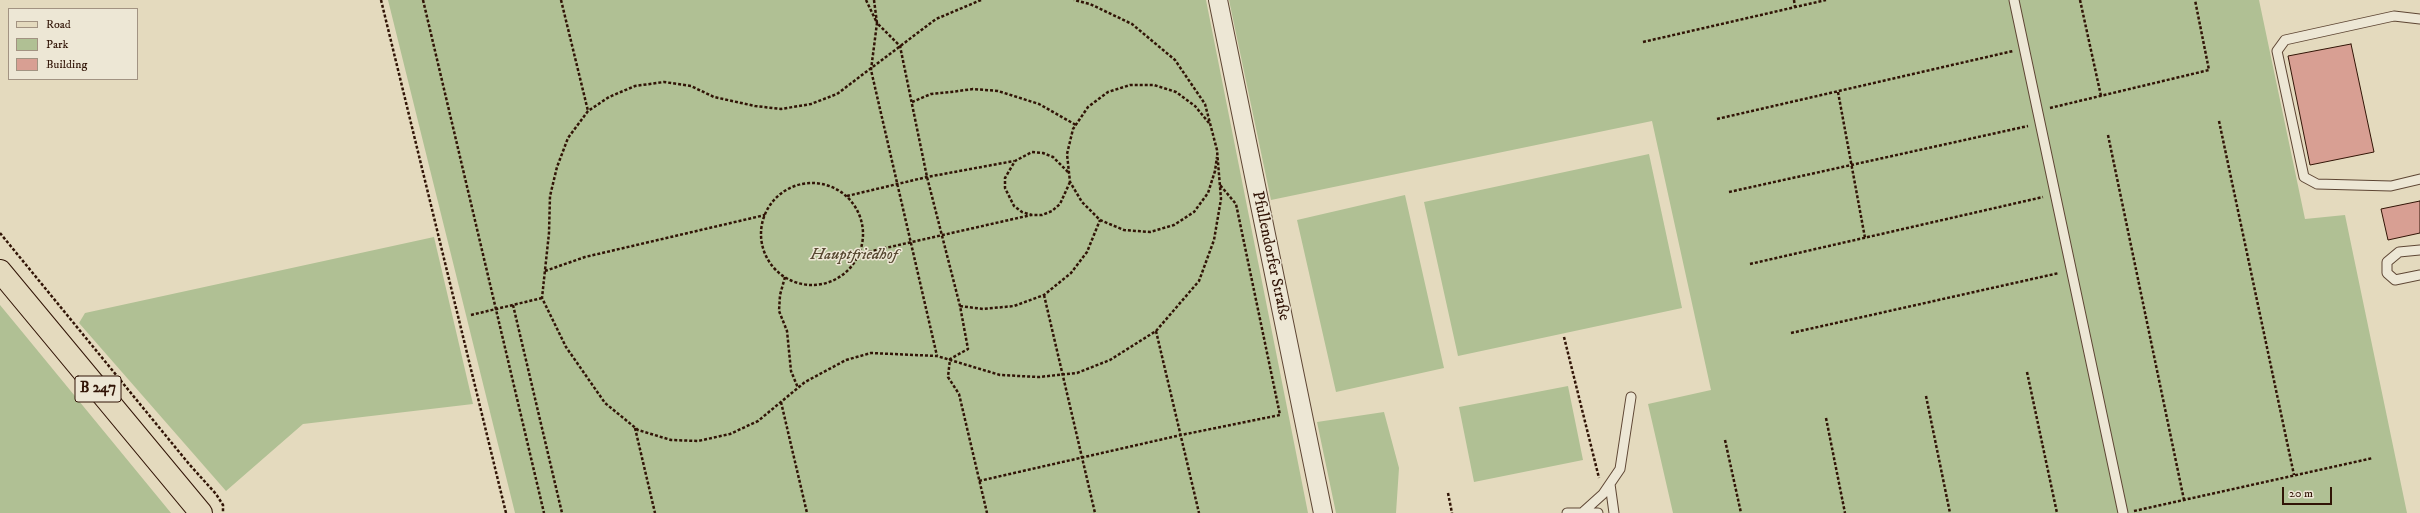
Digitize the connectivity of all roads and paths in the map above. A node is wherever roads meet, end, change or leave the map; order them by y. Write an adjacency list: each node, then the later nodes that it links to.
1 (381, 0): 92 (path)
2 (423, 0): 63 (path)
3 (561, 0): 24 (path)
4 (866, 0): 16 (path)
5 (874, 0): 16 (path)
6 (981, 0): 18 (path)
7 (1074, 0): 30 (path)
8 (1218, 0): 100 (street, Pfullendorfer Straße)
9 (1794, 0): 14 (path)
10 (1826, 0): 14 (path)
11 (2014, 0): 19 (lane)
12 (2080, 0): 22 (path)
13 (2195, 0): 22 (path)
14 (1795, 7): 17 (path)
15 (2420, 19): 37 (lane)
16 (877, 23): 18 (path); 20 (path)
17 (1643, 42)
18 (900, 46): 20 (path); 23 (path)
19 (2025, 49): 21 (path); 25 (lane)
20 (871, 70): 24 (path); 39 (path)
21 (1838, 92): 26 (path); 34 (path)
22 (2101, 96): 25 (path)
23 (912, 102): 29 (path); 36 (path)
24 (588, 111): 56 (path)
25 (2038, 111): 28 (lane)
26 (1717, 119)
27 (2218, 121): 82 (path)
28 (2041, 123): 34 (path); 42 (lane)
29 (1076, 125): 30 (path); 35 (path)
30 (1210, 125): 32 (path)
31 (2108, 135): 87 (path)
32 (1217, 150): 40 (path); 46 (path)
33 (1015, 161): 35 (path); 36 (path); 45 (path)
34 (1851, 165): 41 (path); 49 (path)
35 (1068, 172): 38 (path)
36 (927, 178): 39 (path); 48 (path)
37 (2420, 179)
38 (1070, 182): 45 (path); 46 (path)
39 (897, 184): 43 (path); 50 (path)
40 (1220, 185): 65 (path); 78 (path)
41 (1729, 192)
42 (2056, 194): 49 (path); 54 (lane)
43 (846, 196): 44 (path); 52 (path)
44 (765, 215): 56 (path); 58 (path)
45 (1032, 215): 48 (path)
46 (1100, 220): 59 (path)
47 (0, 233): 91 (path)
48 (941, 235): 50 (path); 62 (path)
49 (1865, 238): 53 (path)
50 (911, 242): 52 (path); 68 (path)
51 (2420, 250): 57 (lane)
52 (859, 254): 58 (path)
53 (1750, 264)
54 (2071, 270): 66 (path); 89 (lane)
55 (0, 271): 90 (main road, B 247)
56 (545, 271): 60 (path)
57 (2420, 274)
58 (785, 277): 72 (path)
59 (1044, 295): 62 (path); 71 (path)
60 (542, 298): 61 (path); 77 (path)
61 (513, 305): 63 (path); 94 (path)
62 (960, 306): 69 (path)
63 (496, 309): 64 (path); 93 (path)
64 (471, 315)
65 (1156, 331): 71 (path); 78 (path)
66 (1791, 333)
67 (1564, 337): 86 (path)
68 (937, 356): 69 (path); 72 (path)
69 (950, 359): 71 (path); 83 (path)
70 (2027, 372): 108 (path)
71 (1064, 375): 80 (path)
72 (798, 388): 75 (path)
73 (1926, 396): 107 (path)
74 (1631, 397): 84 (lane)
75 (781, 402): 77 (path); 96 (path)
76 (1826, 418): 106 (path)
77 (635, 428): 95 (path)
78 (1181, 435): 80 (path); 99 (path)
79 (1725, 440): 105 (path)
80 (1081, 457): 83 (path); 98 (path)
81 (2373, 458): 82 (path)
82 (2294, 475): 87 (path)
83 (979, 481): 97 (path)
84 (1610, 484): 86 (lane); 104 (lane)
85 (1448, 492): 101 (path)
86 (1603, 494): 88 (lane)
87 (2184, 500): 89 (path)
88 (1583, 512): 102 (lane); 103 (lane)
89 (2127, 512)
90 (201, 513)
91 (223, 513)
92 (506, 513)
93 (544, 513)
94 (562, 513)
95 (654, 513)
96 (807, 513)
97 (987, 513)
98 (1095, 513)
99 (1199, 513)
100 (1323, 513)
101 (1452, 513)
102 (1567, 513)
103 (1598, 513)
104 (1614, 513)
105 (1741, 513)
106 (1845, 513)
107 (1950, 513)
108 (2057, 513)

